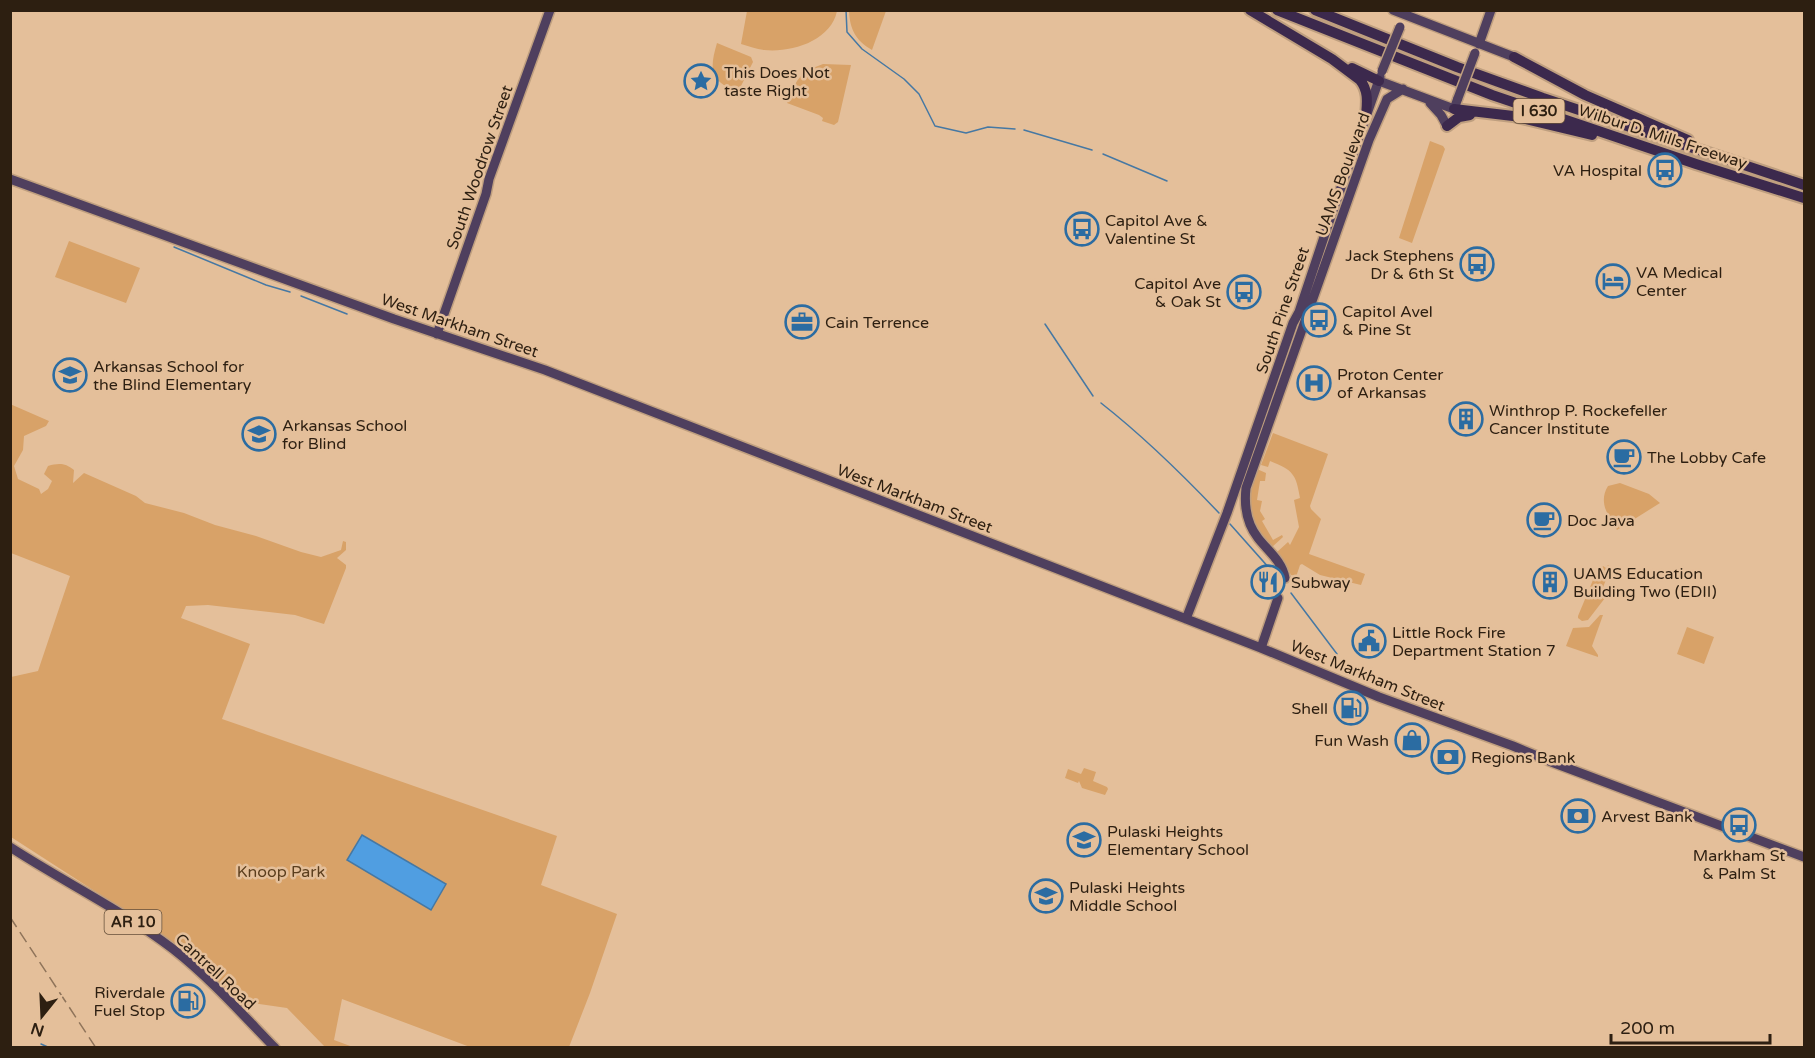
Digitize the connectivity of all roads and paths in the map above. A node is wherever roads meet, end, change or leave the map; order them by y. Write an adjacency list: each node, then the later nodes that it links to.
1 (550, 10): 23 (main road, South Woodrow Street)
2 (1250, 10): 10 (highway)
3 (1277, 10): 18 (highway, Wilbur D. Mills Freeway / I 630)
4 (1315, 10): 19 (highway, Wilbur D. Mills Freeway / I 630)
5 (1394, 10): 7 (main road)
6 (1491, 10): 8 (main road)
7 (1405, 13): 8 (main road); 11 (main road, South Pine Street, bridge)
8 (1477, 49): 9 (main road); 14 (main road, bridge)
9 (1514, 57): 19 (highway)
10 (1332, 59): 11 (highway); 16 (highway)
11 (1381, 76): 12 (main road); 16 (main road, South Pine Street)
12 (1403, 89): 13 (main road); 24 (main road, UAMS Boulevard)
13 (1426, 99): 14 (main road); 17 (main road)
14 (1454, 109): 15 (highway)
15 (1484, 113): 17 (highway); 18 (highway)
16 (1366, 116): 26 (main road, South Pine Street)
17 (1447, 126)
18 (1696, 164): 22 (highway, Wilbur D. Mills Freeway / I 630)
19 (1746, 166): 21 (highway, Wilbur D. Mills Freeway / I 630)
20 (10, 179): 23 (main road, West Markham Street)
21 (1804, 185)
22 (1804, 198)
23 (437, 334): 26 (main road, West Markham Street)
24 (1285, 578)
25 (1278, 598): 27 (main road)
26 (1186, 619): 27 (main road, West Markham Street)
27 (1261, 648): 29 (main road, West Markham Street)
28 (10, 847): 30 (main road, Cantrell Road / AR 10)
29 (1804, 857)
30 (274, 1047)

